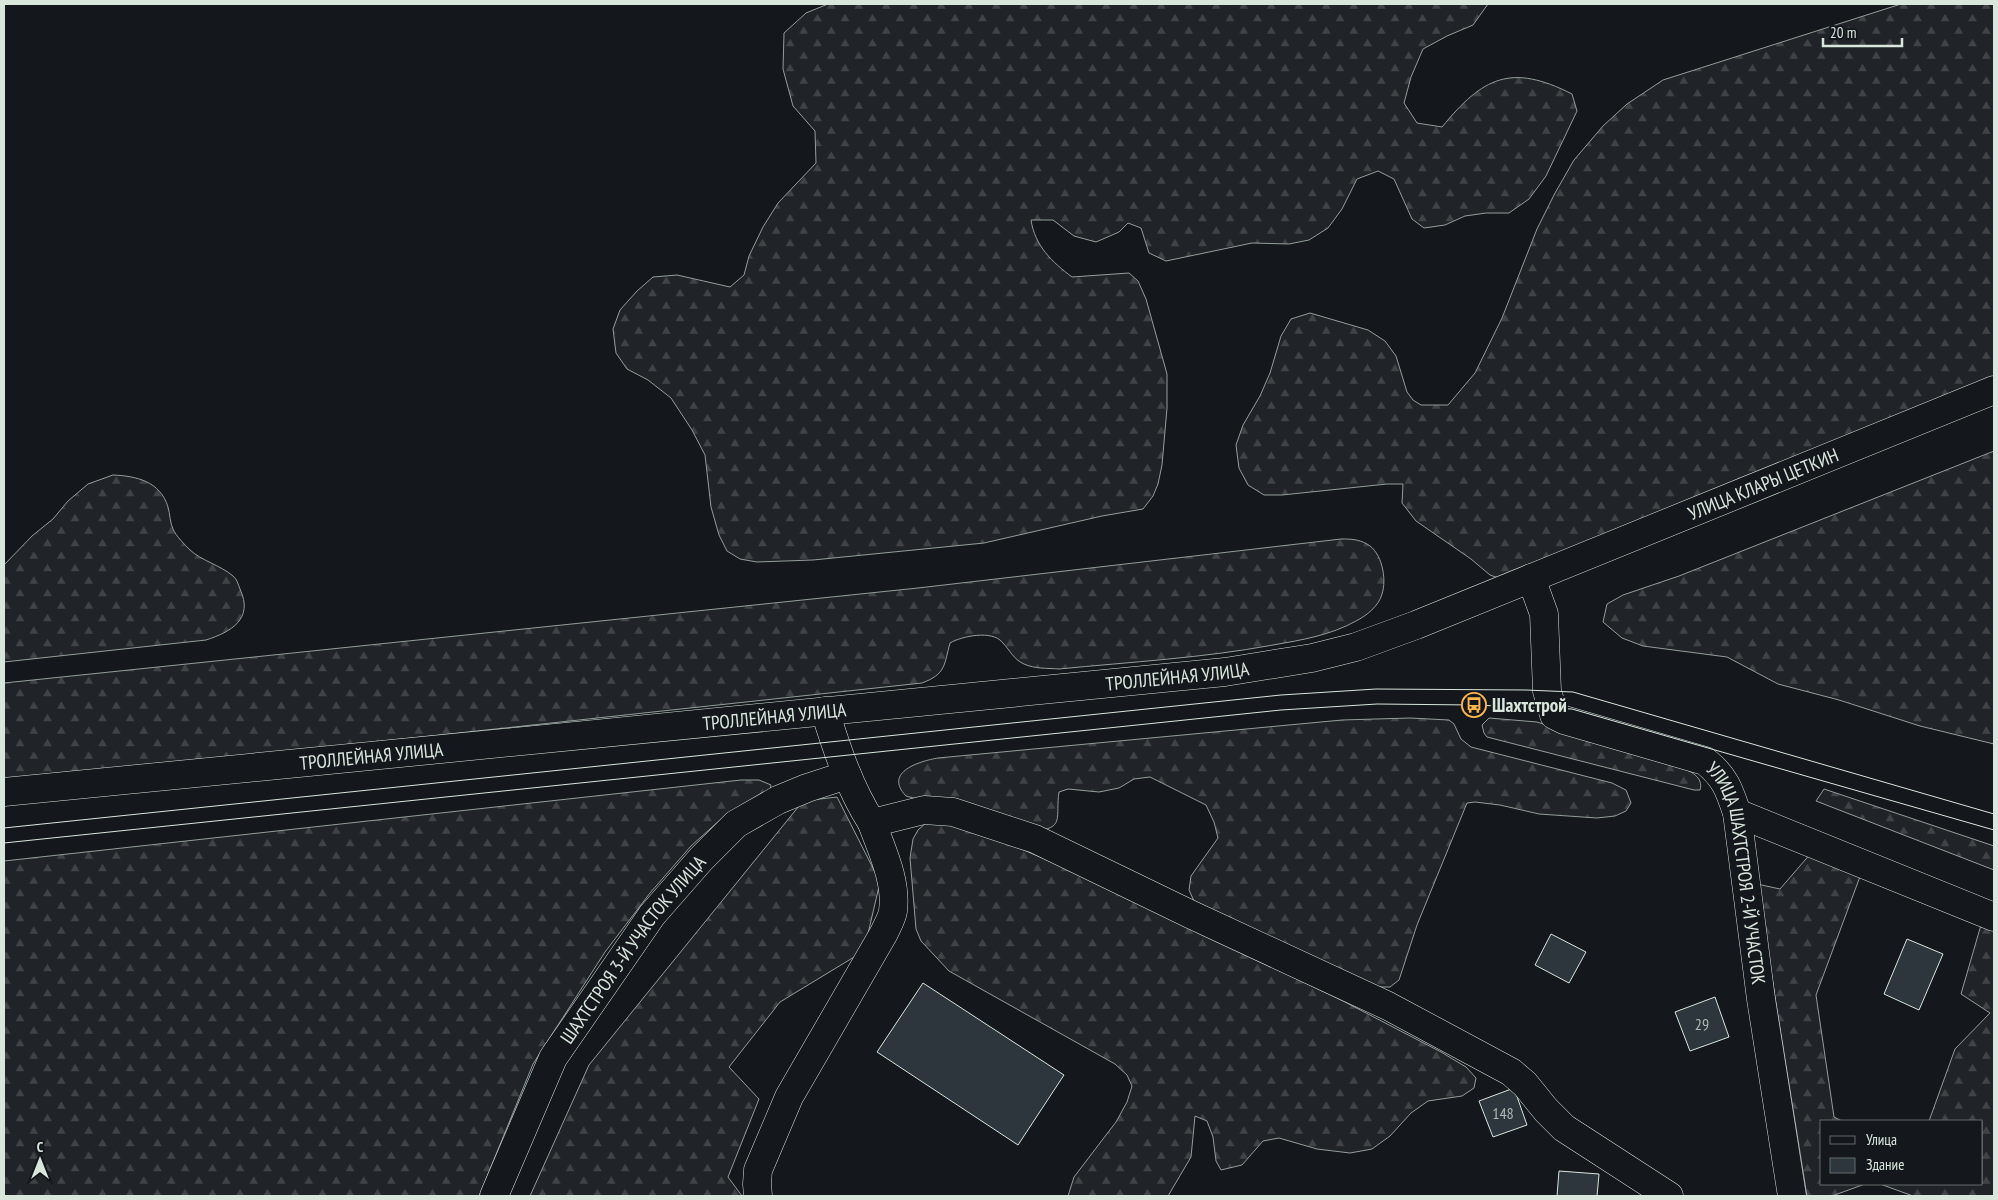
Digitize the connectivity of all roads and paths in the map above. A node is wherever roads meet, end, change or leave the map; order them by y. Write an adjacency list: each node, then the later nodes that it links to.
1 (1994, 390): 2 (street, УЛИЦА КЛАРЫ ЦЕТКИН)
2 (1531, 578): 3 (street, ТРОЛЛЕЙНАЯ УЛИЦА); 6 (street, УЛИЦА ШАХТСТРОЯ 2-Й УЧАСТОК)
3 (825, 711): 4 (street); 5 (street, ТРОЛЛЕЙНАЯ УЛИЦА)
4 (847, 775): 7 (street); 9 (street, ШАХТСТРОЯ 3-Й УЧАСТОК УЛИЦА)
5 (4, 792)
6 (1737, 813): 8 (street); 12 (street, УЛИЦА ШАХТСТРОЯ 2-Й УЧАСТОК)
7 (872, 823): 10 (street); 11 (street)
8 (1994, 917)
9 (494, 1196)
10 (758, 1196)
11 (1669, 1196)
12 (1792, 1196)

